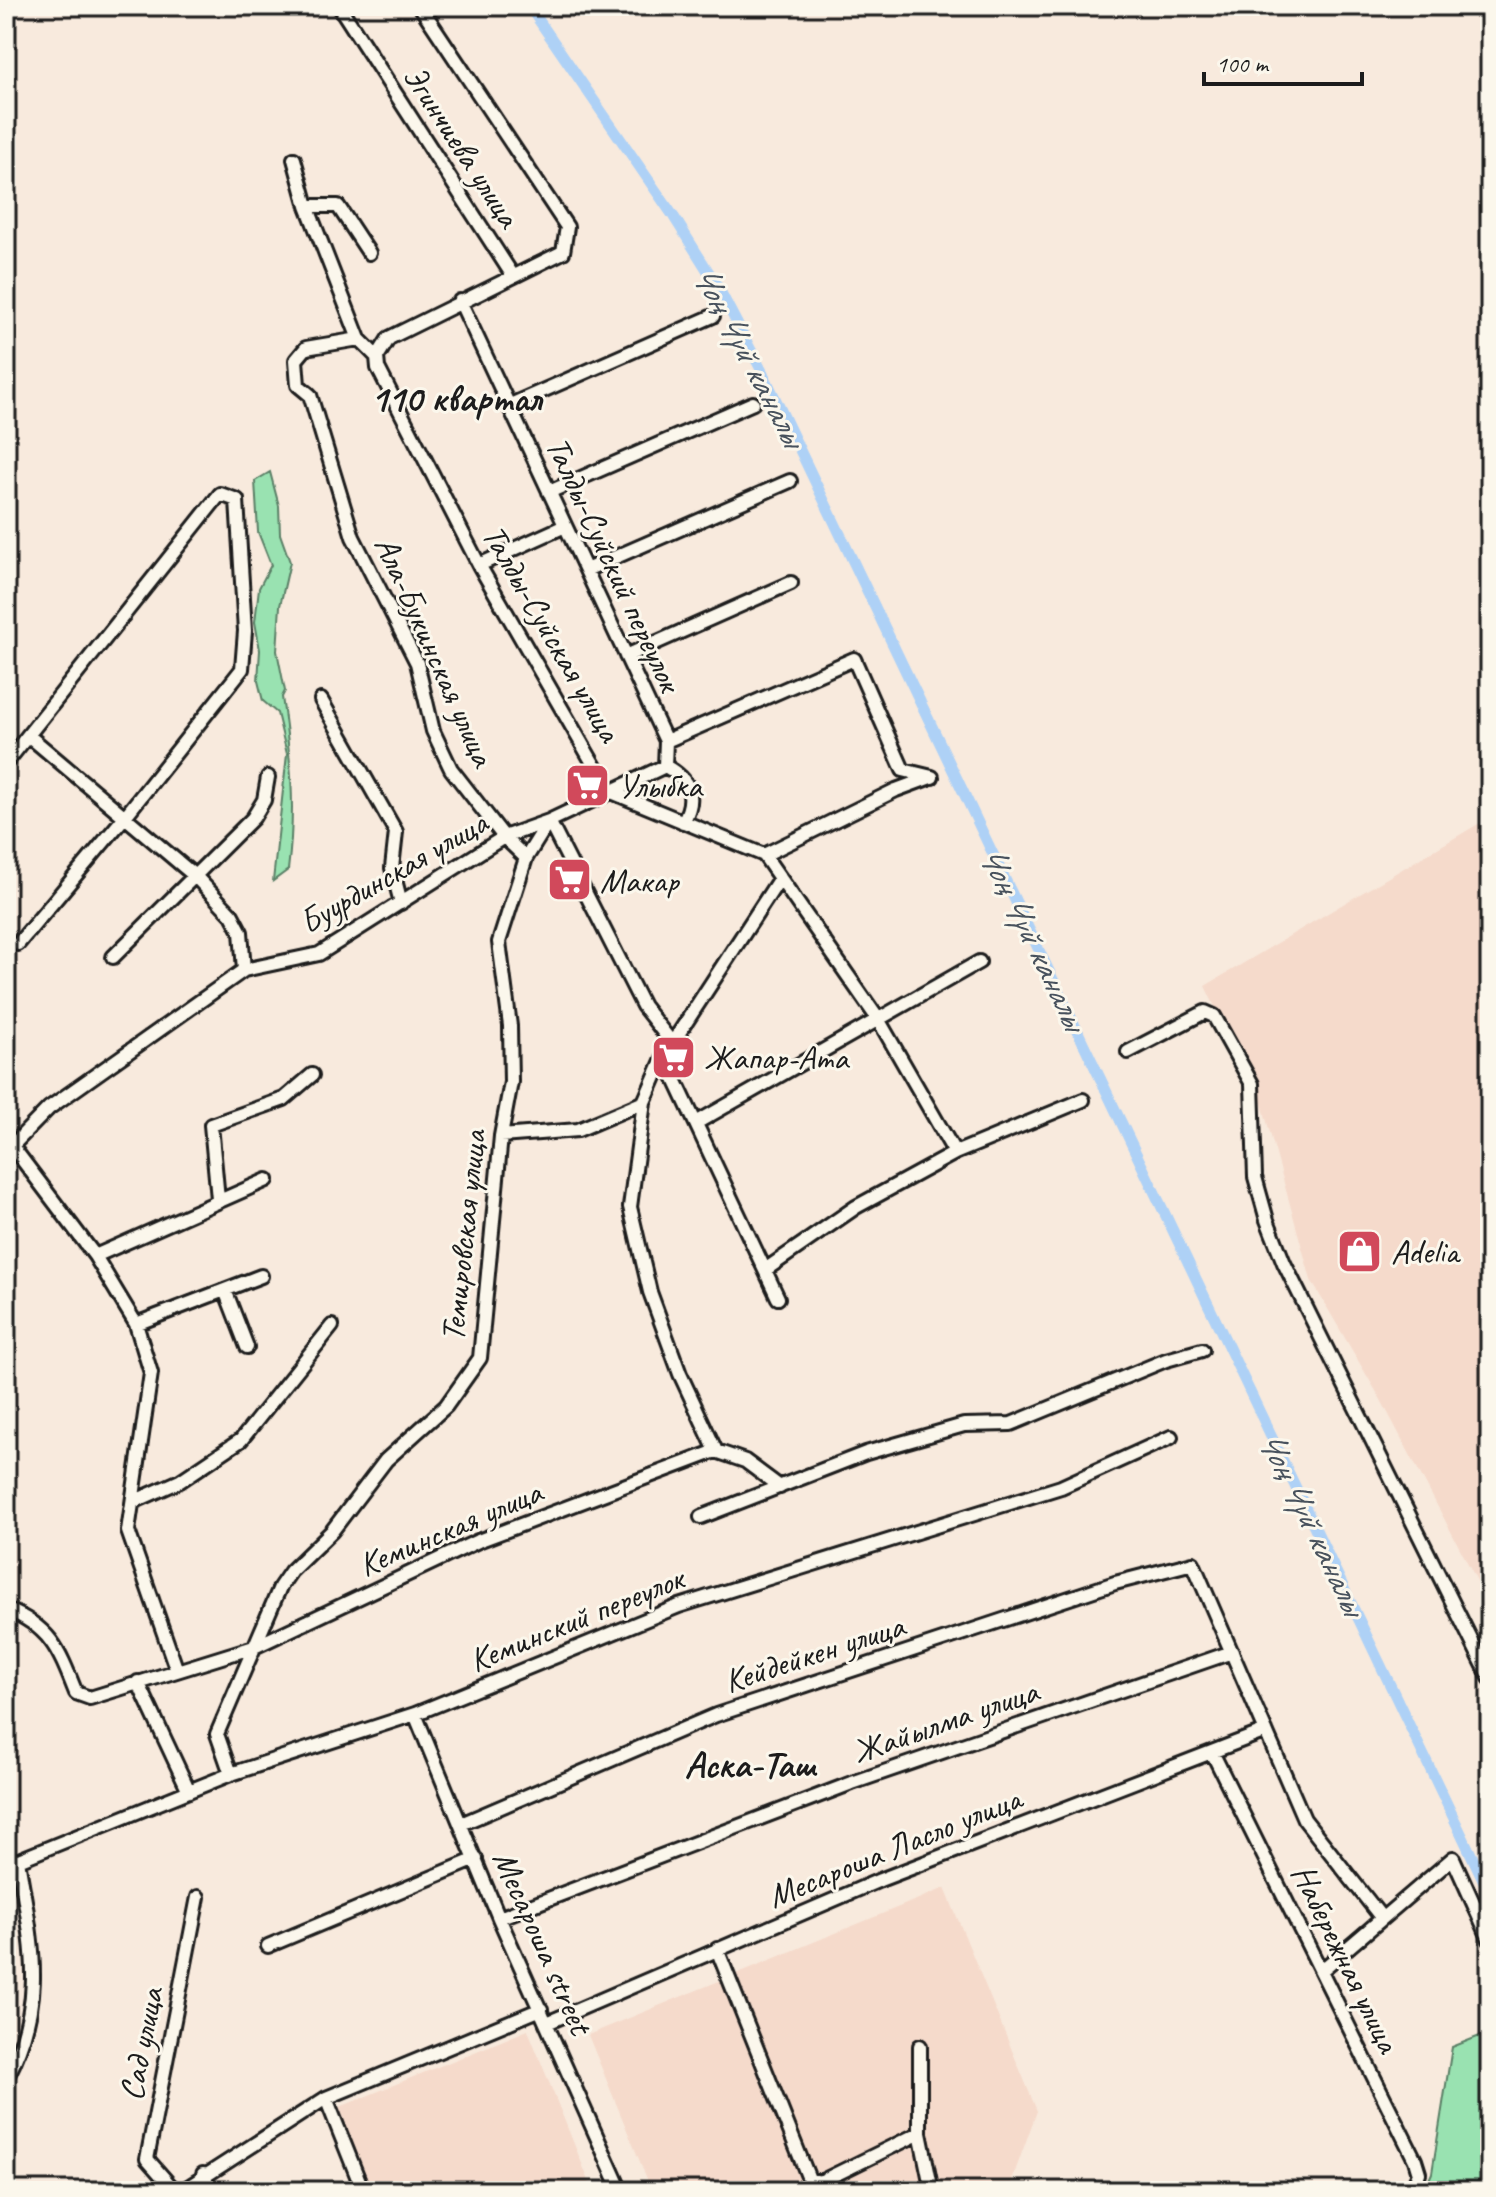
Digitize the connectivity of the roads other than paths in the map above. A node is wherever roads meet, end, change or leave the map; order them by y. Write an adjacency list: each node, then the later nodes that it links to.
1 (339, 6): 6 (street, Эгинчиева улица)
2 (420, 6): 6 (street)
3 (294, 159): 4 (street, Талды-Суйская улица)
4 (307, 206): 5 (street); 9 (street, Талды-Суйская улица)
5 (369, 253)
6 (513, 276): 7 (street)
7 (460, 301): 10 (street); 12 (street, Талды-Суйский переулок)
8 (713, 316): 12 (street)
9 (359, 339): 10 (street, Талды-Суйская улица); 30 (street, Ала-Букинская улица)
10 (377, 357): 16 (street, Талды-Суйская улица)
11 (753, 403): 14 (street)
12 (508, 406): 14 (street, Талды-Суйский переулок)
13 (790, 481): 17 (street)
14 (549, 492): 15 (street, Талды-Суйский переулок)
15 (565, 526): 16 (street); 17 (street, Талды-Суйский переулок)
16 (479, 565): 26 (street, Талды-Суйская улица)
17 (586, 570): 19 (street, Талды-Суйский переулок)
18 (791, 583): 19 (street)
19 (626, 656): 22 (street, Талды-Суйский переулок)
20 (321, 700): 35 (street)
21 (29, 736): 23 (street); 27 (street); 27 (street)
22 (666, 741): 24 (street, Талды-Суйский переулок); 31 (street)
23 (6, 763)
24 (665, 766): 26 (street, Буурдинская улица); 29 (street)
25 (268, 777): 33 (street)
26 (609, 791): 28 (street, Буурдинская улица); 29 (street, Талды-Суйская улица)
27 (123, 819): 33 (street); 36 (street)
28 (549, 821): 30 (street, Буурдинская улица); 32 (street, Темировская улица); 41 (street)
29 (683, 822): 31 (street, Талды-Суйская улица)
30 (504, 837): 32 (street); 35 (street, Буурдинская улица)
31 (764, 855): 34 (street)
32 (526, 858): 48 (street, Темировская улица)
33 (196, 877): 37 (street); 39 (street)
34 (780, 878): 40 (street); 41 (street)
35 (401, 903): 39 (street, Буурдинская улица)
36 (18, 944)
37 (113, 957)
38 (979, 962): 40 (street)
39 (244, 970): 49 (street, Буурдинская улица)
40 (878, 1019): 47 (street); 50 (street)
41 (672, 1043): 43 (street)
42 (1128, 1052): 72 (street)
43 (664, 1056): 46 (street); 47 (street)
44 (312, 1075): 52 (street)
45 (1083, 1100): 50 (street)
46 (644, 1102): 48 (street); 63 (street)
47 (696, 1123): 54 (street)
48 (501, 1136): 69 (street, Темировская улица)
49 (9, 1149): 53 (street)
50 (955, 1153): 54 (street)
51 (267, 1180): 52 (street)
52 (218, 1199): 53 (street)
53 (95, 1256): 58 (street)
54 (765, 1270): 57 (street)
55 (261, 1276): 56 (street)
56 (225, 1290): 58 (street); 60 (street)
57 (778, 1298)
58 (136, 1324): 65 (street)
59 (332, 1326): 65 (street)
60 (247, 1347)
61 (1202, 1350): 64 (street)
62 (1171, 1437): 74 (street, Кеминский переулок)
63 (716, 1451): 64 (street); 69 (street, Кеминская улица)
64 (780, 1487): 66 (street)
65 (133, 1502): 71 (street)
66 (701, 1517)
67 (1193, 1563): 70 (street, Набережная улица); 79 (street, Кейдейкен улица)
68 (6, 1609): 73 (street, Кеминская улица)
69 (254, 1647): 71 (street, Кеминская улица); 77 (street, Темировская улица)
70 (1232, 1652): 75 (street, Набережная улица); 84 (street, Жайылма улица)
71 (176, 1668): 73 (street, Кеминская улица)
72 (1490, 1678)
73 (138, 1682): 78 (street)
74 (415, 1714): 77 (street, Кеминский переулок); 79 (street, Месароша street)
75 (1266, 1731): 76 (street, Месароша Ласло улица); 83 (street, Набережная улица)
76 (1212, 1752): 87 (street, Месароша Ласло улица); 88 (street, Набережная улица)
77 (231, 1774): 78 (street, Кеминский переулок)
78 (189, 1791): 81 (street, Кеминский переулок)
79 (461, 1824): 80 (street, Месароша street)
80 (476, 1859): 84 (street, Месароша street); 86 (street)
81 (12, 1863): 92 (street)
82 (198, 1897): 96 (street, Сад улица)
83 (1381, 1917): 85 (street); 88 (street)
84 (499, 1918): 89 (street, Месароша street)
85 (1490, 1940)
86 (268, 1946)
87 (717, 1949): 90 (street, Месароша Ласло улица); 94 (street)
88 (1322, 1970): 102 (street, Набережная улица)
89 (541, 2009): 90 (street, Месароша street); 93 (street)
90 (547, 2023): 100 (street, Месароша street)
91 (920, 2046): 94 (street)
92 (6, 2079)
93 (326, 2098): 95 (street); 99 (street)
94 (920, 2133): 101 (street)
95 (203, 2174): 97 (street); 98 (street)
96 (175, 2191)
97 (182, 2191)
98 (211, 2191)
99 (363, 2191)
100 (621, 2191)
101 (932, 2191)
102 (1411, 2191)

